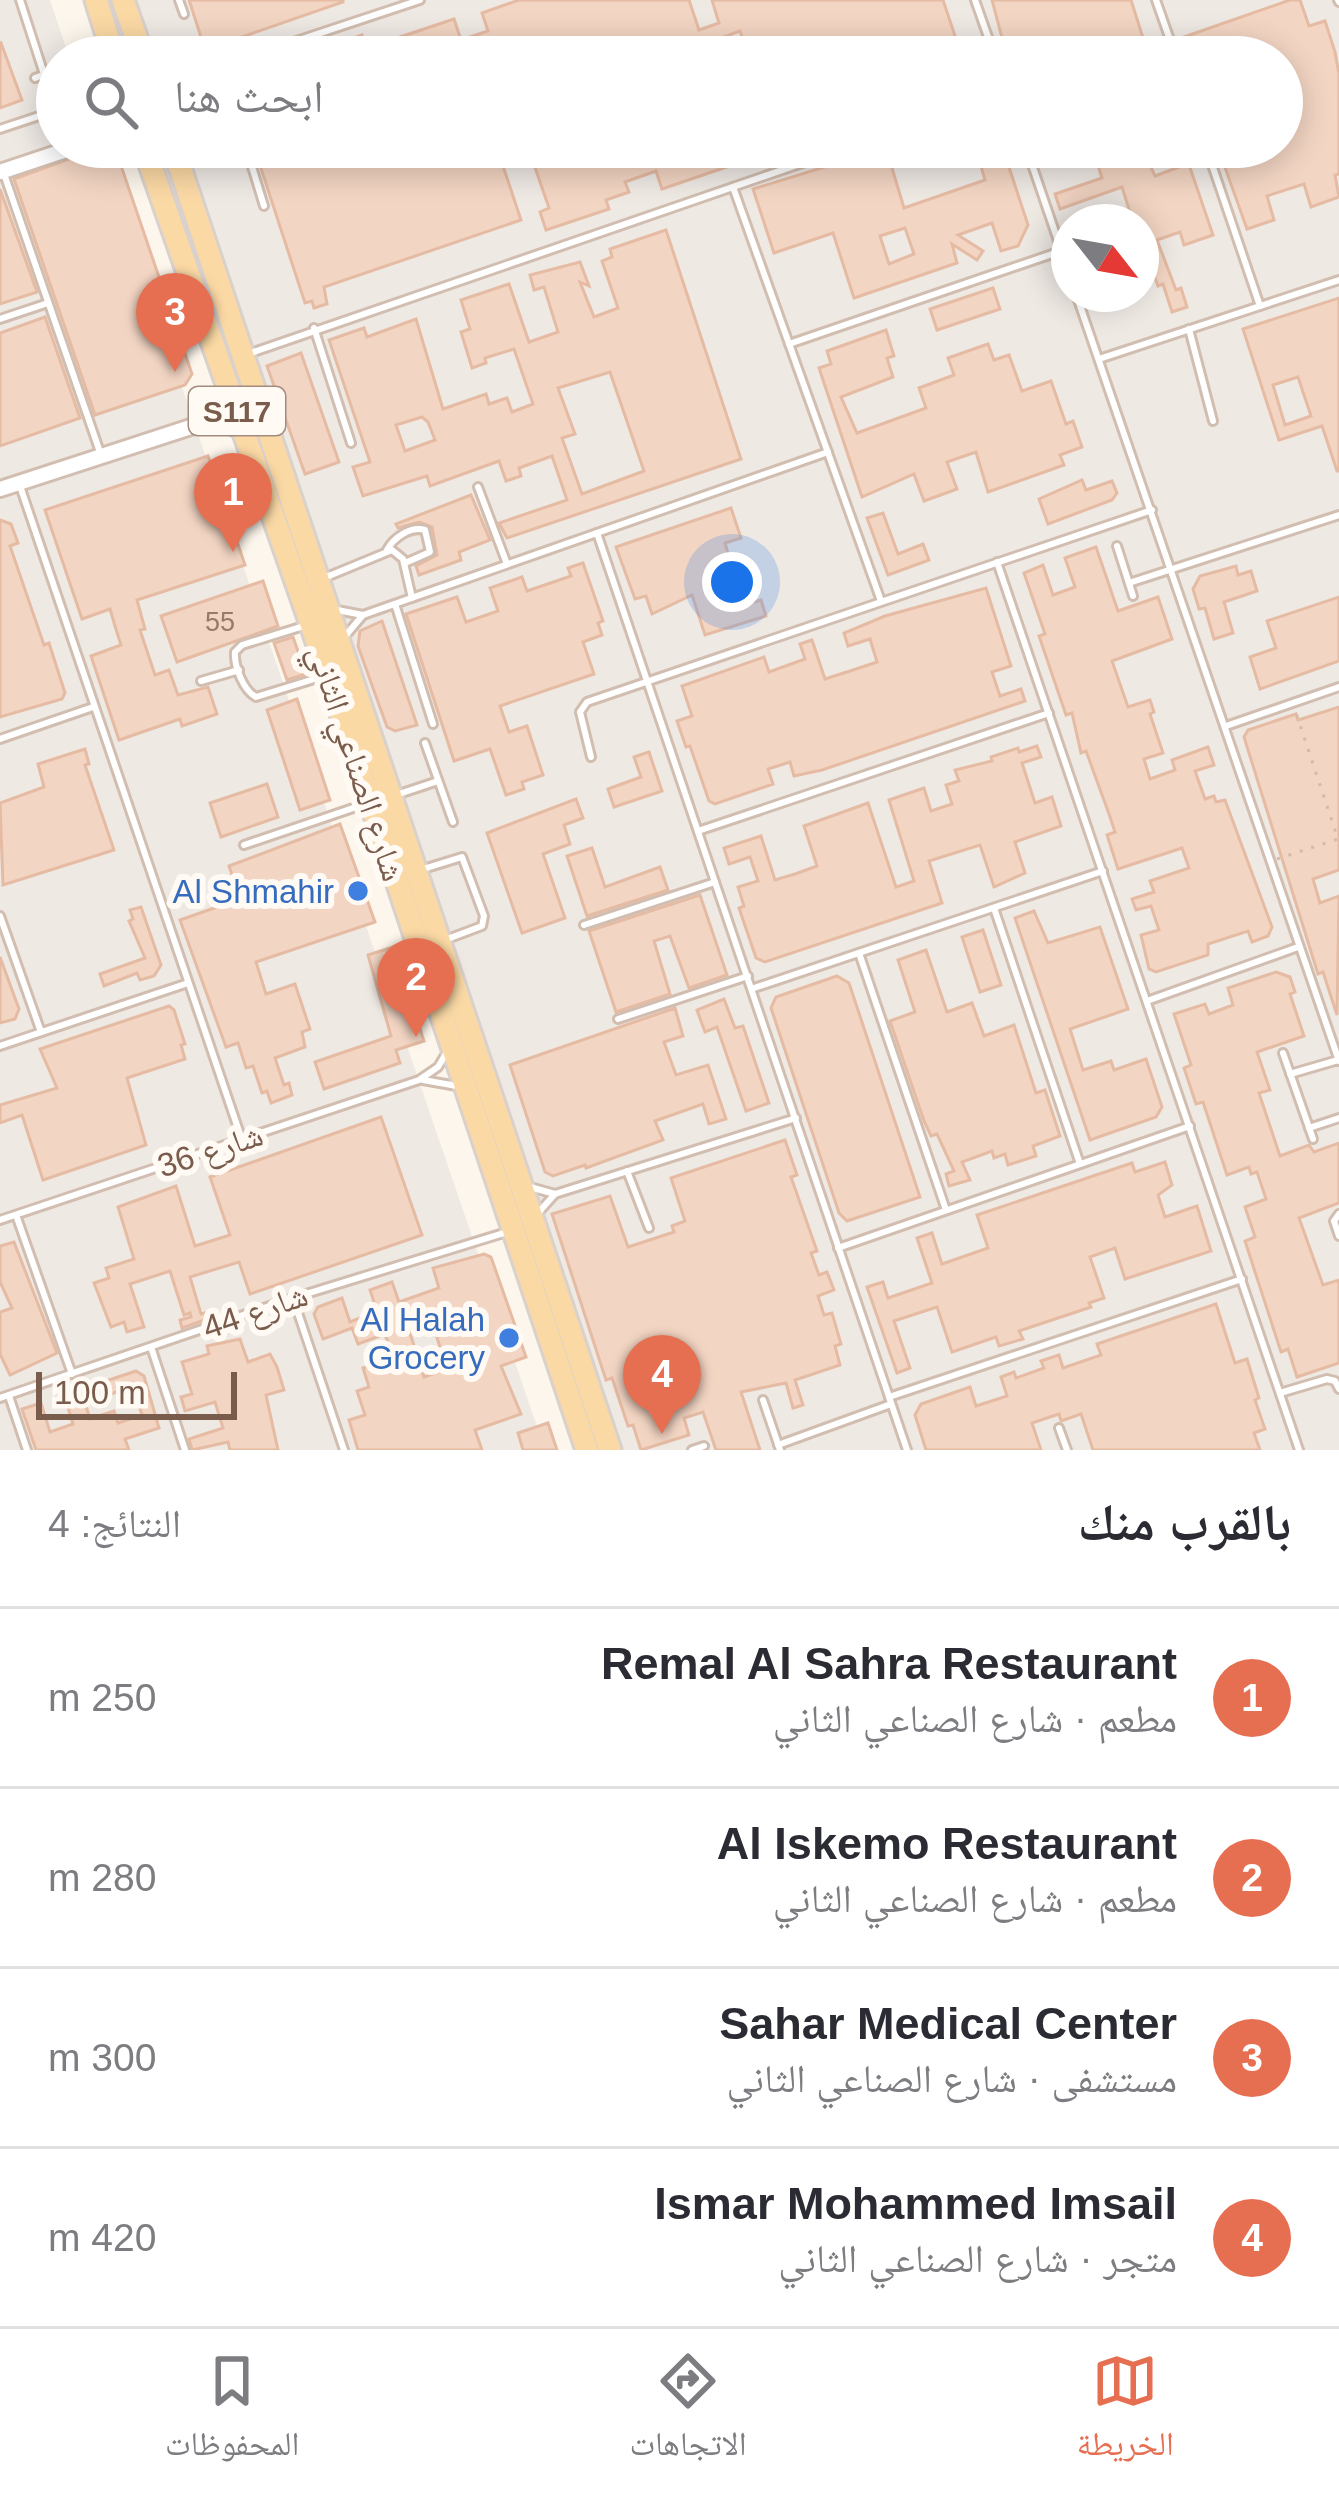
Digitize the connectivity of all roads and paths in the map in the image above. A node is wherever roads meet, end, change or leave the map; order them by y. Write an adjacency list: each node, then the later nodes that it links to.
1 (20, 0): 14 (lane)
2 (96, 0): 9 (main road)
3 (124, 0): 10 (main road)
4 (179, 0): 8 (lane)
5 (418, 0): 11 (lane)
6 (975, 0): 12 (lane)
7 (1156, 0): 13 (lane)
8 (184, 14)
9 (107, 36)
10 (136, 36)
11 (311, 36)
12 (988, 36)
13 (1169, 36)
14 (36, 47)
15 (36, 115): 16 (lane)
16 (0, 129)
17 (36, 160): 24 (street)
18 (151, 168): 39 (main road, شارع الصناعي الثاني / S117)
19 (180, 168): 37 (main road, شارع الصناعي الثاني / S117)
20 (252, 168): 26 (lane)
21 (787, 168): 25 (lane)
22 (1033, 168): 27 (lane)
23 (1213, 168): 31 (lane)
24 (1, 171): 30 (lane)
25 (733, 186): 34 (lane); 36 (lane)
26 (264, 206)
27 (1051, 221)
28 (1051, 254): 36 (lane)
29 (1339, 280): 31 (lane)
30 (49, 303): 33 (lane); 45 (lane)
31 (1261, 306): 35 (lane)
32 (1082, 312): 38 (lane)
33 (0, 319)
34 (314, 328): 37 (lane); 43 (lane)
35 (1189, 329): 38 (lane); 40 (lane)
36 (789, 344): 44 (lane)
37 (243, 356): 58 (main road, شارع الصناعي الثاني / S117)
38 (1099, 359): 49 (lane)
39 (230, 391): 41 (street); 42 (main road, شارع الصناعي الثاني / S117)
40 (1213, 422)
41 (203, 423): 42 (street); 45 (street)
42 (246, 435): 66 (main road, شارع الصناعي الثاني / S117)
43 (351, 443)
44 (827, 452): 51 (lane); 62 (lane)
45 (101, 454): 46 (street)
46 (19, 482): 48 (street); 74 (lane)
47 (478, 487): 56 (lane)
48 (0, 489)
49 (1152, 510): 54 (lane); 57 (lane)
50 (1339, 515): 57 (lane)
51 (597, 532): 56 (lane); 70 (lane)
52 (1117, 546): 59 (lane)
53 (388, 550): 55 (lane); 55 (lane); 58 (lane)
54 (998, 562): 62 (lane); 75 (lane)
55 (405, 563): 61 (lane)
56 (507, 564): 61 (lane)
57 (1172, 571): 59 (lane); 77 (lane)
58 (319, 580): 64 (main road, شارع الصناعي الثاني / S117)
59 (1129, 583): 60 (lane)
60 (1133, 596)
61 (412, 598): 63 (lane)
62 (881, 602): 70 (lane)
63 (394, 604): 65 (lane); 76 (lane)
64 (329, 607): 65 (lane); 67 (main road, شارع الصناعي الثاني / S117)
65 (363, 615): 67 (lane)
66 (311, 624): 68 (lane); 69 (main road, شارع الصناعي الثاني / S117)
67 (342, 643): 82 (main road, شارع الصناعي الثاني / S117)
68 (239, 670): 69 (lane); 71 (lane)
69 (328, 675): 82 (main road, شارع الصناعي الثاني / S117)
70 (646, 680): 80 (lane); 84 (lane)
71 (201, 681)
72 (1339, 687): 73 (lane)
73 (1293, 703): 77 (lane); 86 (path)
74 (94, 707): 78 (lane); 97 (lane)
75 (1049, 712): 84 (lane); 87 (lane)
76 (434, 724)
77 (1226, 726): 86 (lane)
78 (0, 739)
79 (425, 743): 81 (lane)
80 (591, 757)
81 (438, 781): 82 (lane); 83 (lane)
82 (381, 799): 85 (lane); 88 (main road, شارع الصناعي الثاني / S117); 103 (main road, شارع الصناعي الثاني / S117)
83 (453, 822)
84 (698, 831): 89 (lane)
85 (244, 845)
86 (1270, 862): 94 (lane)
87 (1103, 871): 90 (lane); 99 (lane)
88 (416, 872): 93 (main road, شارع الصناعي الثاني / S117); 93 (lane)
89 (715, 883): 92 (lane); 96 (lane)
90 (994, 908): 95 (lane); 115 (lane)
91 (0, 916): 101 (lane)
92 (584, 925)
93 (439, 942): 117 (main road, شارع الصناعي الثاني / S117)
94 (1298, 947): 99 (lane); 105 (lane)
95 (859, 953): 98 (lane); 119 (lane)
96 (748, 976): 98 (lane); 100 (lane)
97 (188, 983): 101 (lane); 114 (lane)
98 (753, 988): 109 (lane)
99 (1147, 1001): 111 (lane)
100 (618, 1019)
101 (41, 1033): 102 (lane)
102 (0, 1046)
103 (449, 1046): 107 (lane, شارع 36); 108 (main road, شارع الصناعي الثاني / S117)
104 (1283, 1053): 106 (lane)
105 (1339, 1060): 106 (lane)
106 (1290, 1074): 112 (lane)
107 (419, 1080): 108 (lane); 114 (lane, شارع 36)
108 (463, 1089): 123 (main road, شارع الصناعي الثاني / S117)
109 (796, 1118): 116 (lane); 126 (lane)
110 (1339, 1118): 112 (lane)
111 (1190, 1126): 115 (lane); 127 (lane)
112 (1310, 1128): 113 (lane)
113 (1313, 1139)
114 (242, 1140): 121 (lane, شارع 36)
115 (1080, 1164): 119 (lane)
116 (627, 1171): 118 (lane); 124 (lane)
117 (519, 1182): 118 (lane); 123 (main road, شارع الصناعي الثاني / S117)
118 (555, 1193): 123 (lane)
119 (946, 1210): 126 (lane)
120 (1339, 1214): 125 (lane)
121 (16, 1215): 122 (lane, شارع 36); 130 (lane)
122 (0, 1220)
123 (522, 1226): 128 (lane, شارع 44); 142 (main road, شارع الصناعي الثاني / S117); 143 (main road, شارع الصناعي الثاني / S117)
124 (649, 1228)
125 (1339, 1236)
126 (838, 1248): 135 (lane)
127 (1242, 1279): 132 (lane); 135 (lane)
128 (293, 1298): 129 (lane, شارع 44); 141 (lane)
129 (151, 1347): 130 (lane, شارع 44); 140 (lane)
130 (72, 1374): 133 (lane, شارع 44)
131 (1339, 1389): 132 (lane)
132 (1280, 1394): 147 (lane)
133 (4, 1397): 139 (lane)
134 (763, 1400): 138 (lane)
135 (890, 1401): 138 (lane); 145 (lane)
136 (1059, 1428): 146 (lane)
137 (704, 1446): 144 (lane)
138 (779, 1447)
139 (27, 1450)
140 (185, 1450)
141 (344, 1450)
142 (587, 1450)
143 (610, 1450)
144 (692, 1450)
145 (907, 1450)
146 (1067, 1450)
147 (1299, 1450)

